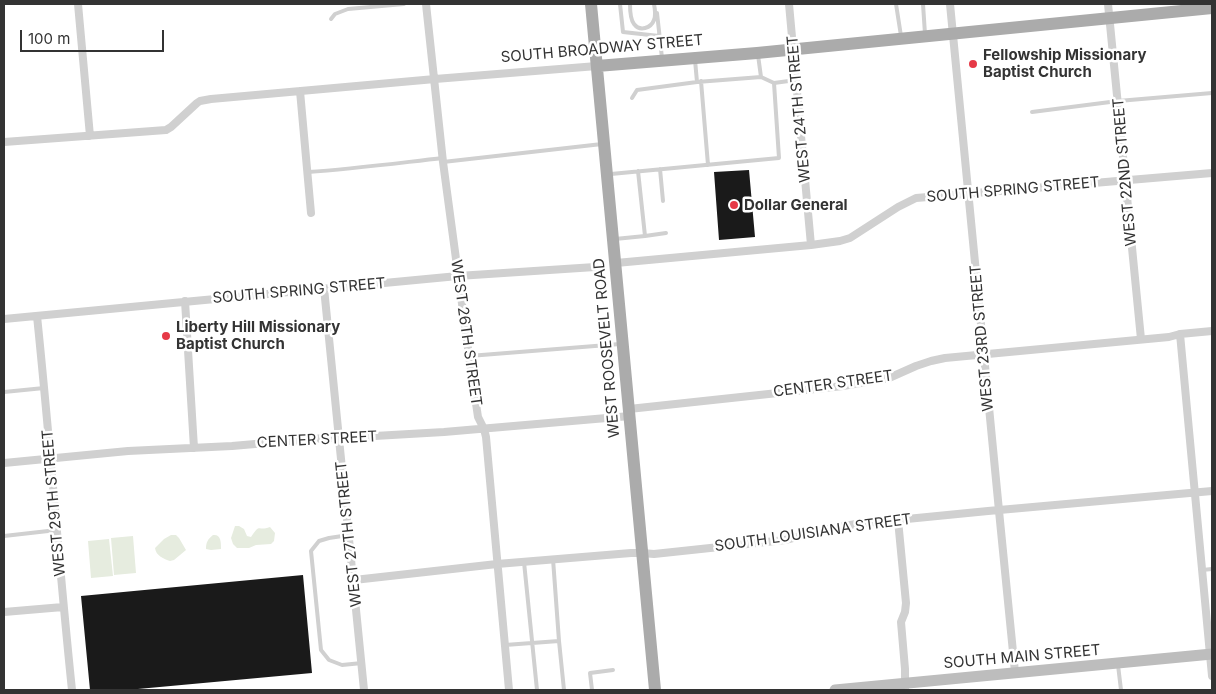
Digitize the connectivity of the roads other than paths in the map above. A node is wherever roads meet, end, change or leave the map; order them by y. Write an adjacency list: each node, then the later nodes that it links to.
1 (78, 4): 35 (street)
2 (404, 4): 15 (lane)
3 (426, 4): 26 (street, WEST 26TH STREET)
4 (591, 4): 24 (main road, WEST ROOSEVELT ROAD)
5 (620, 4): 17 (lane)
6 (630, 4): 7 (lane)
7 (655, 4): 17 (lane)
8 (789, 4): 20 (street, WEST 24TH STREET)
9 (896, 4): 19 (lane)
10 (923, 4): 18 (lane)
11 (950, 4): 16 (street, WEST 23RD STREET)
12 (1108, 4): 14 (street, WEST 22ND STREET)
13 (1212, 8): 14 (main road, SOUTH BROADWAY STREET)
14 (1109, 18): 16 (main road, SOUTH BROADWAY STREET); 33 (street, WEST 22ND STREET)
15 (331, 19)
16 (953, 33): 18 (main road, SOUTH BROADWAY STREET); 46 (street, WEST 23RD STREET)
17 (659, 36): 23 (lane)
18 (925, 36): 19 (main road, SOUTH BROADWAY STREET)
19 (901, 38): 20 (main road, SOUTH BROADWAY STREET)
20 (793, 49): 21 (main road, SOUTH BROADWAY STREET); 27 (street, WEST 24TH STREET)
21 (758, 53): 22 (main road, SOUTH BROADWAY STREET); 25 (lane)
22 (695, 58): 23 (main road, SOUTH BROADWAY STREET); 28 (lane)
23 (662, 61): 24 (main road, SOUTH BROADWAY STREET)
24 (597, 66): 26 (street, SOUTH BROADWAY STREET); 37 (main road, WEST ROOSEVELT ROAD)
25 (761, 77): 28 (lane); 29 (lane)
26 (435, 79): 30 (street, SOUTH BROADWAY STREET); 38 (street, WEST 26TH STREET)
27 (796, 80): 29 (lane); 52 (street, WEST 24TH STREET)
28 (699, 81): 32 (lane); 39 (lane)
29 (774, 83): 39 (lane)
30 (300, 91): 35 (street, SOUTH BROADWAY STREET); 42 (street)
31 (1212, 93): 33 (lane)
32 (632, 98)
33 (1118, 100): 34 (lane); 45 (street, WEST 22ND STREET)
34 (1032, 112)
35 (90, 136): 36 (street, SOUTH BROADWAY STREET)
36 (4, 142)
37 (605, 144): 38 (lane); 44 (main road, WEST ROOSEVELT ROAD)
38 (443, 160): 42 (lane); 55 (street, WEST 26TH STREET)
39 (708, 165): 40 (lane)
40 (660, 169): 41 (lane); 47 (lane)
41 (638, 171): 44 (lane); 50 (lane)
42 (307, 172): 48 (street)
43 (1212, 173): 45 (street, SOUTH SPRING STREET)
44 (608, 174): 51 (main road, WEST ROOSEVELT ROAD)
45 (1125, 180): 46 (street, SOUTH SPRING STREET); 62 (street, WEST 22ND STREET)
46 (968, 194): 52 (street, SOUTH SPRING STREET); 64 (street, WEST 23RD STREET)
47 (663, 201)
48 (311, 213)
49 (666, 233): 50 (lane)
50 (645, 236): 51 (lane)
51 (614, 239): 53 (main road, WEST ROOSEVELT ROAD)
52 (811, 245): 53 (street, SOUTH SPRING STREET)
53 (616, 263): 63 (main road, WEST ROOSEVELT ROAD)
54 (595, 267): 55 (street, SOUTH SPRING STREET)
55 (458, 276): 56 (street, SOUTH SPRING STREET); 65 (street, WEST 26TH STREET)
56 (324, 288): 57 (street, SOUTH SPRING STREET); 70 (street, WEST 27TH STREET)
57 (185, 301): 58 (street, SOUTH SPRING STREET); 71 (street)
58 (37, 316): 59 (street, SOUTH SPRING STREET); 66 (street, WEST 29TH STREET)
59 (4, 319)
60 (1212, 331): 61 (street, CENTER STREET)
61 (1180, 334): 62 (street, CENTER STREET); 75 (street)
62 (1141, 339): 64 (street, CENTER STREET)
63 (622, 343): 65 (lane); 68 (main road, WEST ROOSEVELT ROAD)
64 (984, 354): 68 (street, CENTER STREET); 76 (street, WEST 23RD STREET)
65 (469, 356): 69 (street, WEST 26TH STREET)
66 (44, 388): 67 (lane); 72 (street, WEST 29TH STREET)
67 (4, 392)
68 (630, 412): 69 (street, CENTER STREET); 81 (main road, WEST ROOSEVELT ROAD)
69 (484, 429): 70 (street, CENTER STREET); 84 (street, WEST 26TH STREET)
70 (340, 438): 71 (street, CENTER STREET); 79 (street, WEST 27TH STREET)
71 (194, 448): 72 (street, CENTER STREET)
72 (51, 458): 73 (street, CENTER STREET); 78 (street, WEST 29TH STREET)
73 (4, 462)
74 (1212, 491): 75 (street, SOUTH LOUISIANA STREET)
75 (1195, 493): 76 (street, SOUTH LOUISIANA STREET); 86 (street)
76 (998, 510): 77 (street, SOUTH LOUISIANA STREET); 97 (street, WEST 23RD STREET)
77 (898, 520): 81 (street, SOUTH LOUISIANA STREET); 99 (street)
78 (57, 530): 80 (lane); 88 (street, WEST 29TH STREET)
79 (349, 535): 87 (street, WEST 27TH STREET); 94 (lane)
80 (4, 536)
81 (642, 553): 82 (street, SOUTH LOUISIANA STREET); 106 (main road, WEST ROOSEVELT ROAD)
82 (553, 559): 83 (street, SOUTH LOUISIANA STREET); 90 (lane)
83 (524, 562): 84 (street, SOUTH LOUISIANA STREET); 91 (lane)
84 (497, 564): 87 (street, SOUTH LOUISIANA STREET); 92 (street, WEST 26TH STREET)
85 (1212, 569): 86 (lane)
86 (1202, 570): 93 (street)
87 (354, 580): 94 (street, WEST 27TH STREET)
88 (63, 607): 89 (street); 100 (street, WEST 29TH STREET)
89 (4, 612)
90 (560, 641): 91 (lane); 104 (lane)
91 (532, 643): 92 (lane); 103 (lane)
92 (505, 645): 102 (street, WEST 26TH STREET)
93 (1211, 654): 95 (main road, SOUTH MAIN STREET); 98 (street)
94 (362, 663): 101 (street, WEST 27TH STREET)
95 (1118, 663): 97 (main road, SOUTH MAIN STREET); 108 (lane)
96 (614, 670): 105 (lane)
97 (1015, 672): 99 (main road, SOUTH MAIN STREET)
98 (1212, 676)
99 (905, 687): 107 (main road, SOUTH MAIN STREET)
100 (72, 690)
101 (364, 690)
102 (509, 690)
103 (537, 690)
104 (564, 690)
105 (592, 690)
106 (655, 690)
107 (835, 690)
108 (1121, 690)

